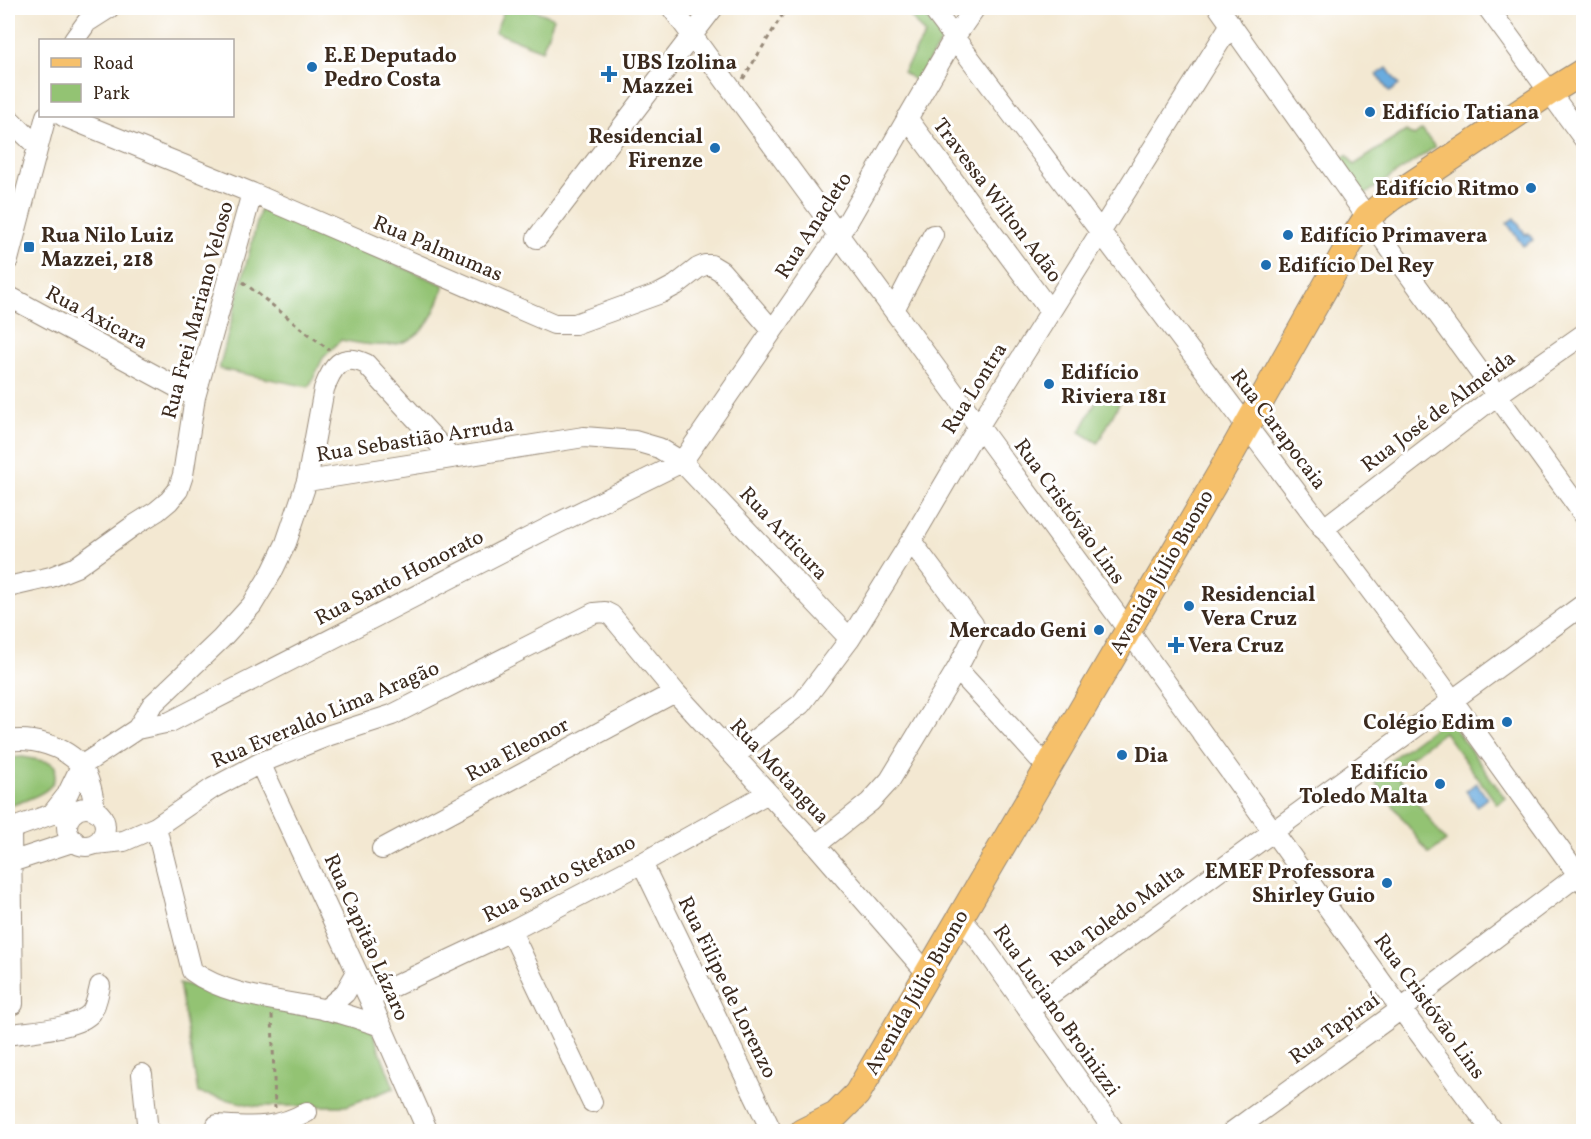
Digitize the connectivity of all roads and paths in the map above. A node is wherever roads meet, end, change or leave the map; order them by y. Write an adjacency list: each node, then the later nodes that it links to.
1 (109, 8): 12 (street)
2 (672, 8): 10 (street, Rua Cristóvão Lins)
3 (713, 8): 10 (street)
4 (932, 8): 11 (street, Rua Carapocaia)
5 (975, 8): 11 (street, Rua Anacleto)
6 (1219, 8): 9 (street)
7 (1488, 8): 14 (street)
8 (786, 9): 15 (path)
9 (1231, 24): 23 (street); 24 (street, Rua Lontra)
10 (692, 36): 15 (street, Rua Cristóvão Lins); 27 (street)
11 (954, 38): 19 (street, Rua Anacleto); 24 (street, Rua Carapocaia)
12 (75, 39)
13 (1584, 71): 14 (main road, Avenida Júlio Buono)
14 (1550, 92): 20 (street); 23 (main road, Avenida Júlio Buono)
15 (735, 93): 25 (street, Rua Cristóvão Lins)
16 (46, 117): 21 (street)
17 (65, 117): 22 (street, Rua Palmumas)
18 (8, 118): 21 (street)
19 (907, 118): 25 (street, Rua Anacleto); 32 (street, Travessa Wilton Adão)
20 (1584, 139)
21 (37, 146): 28 (street)
22 (252, 193): 29 (street, Rua Frei Mariano Veloso); 33 (street, Rua Palmumas)
23 (1367, 217): 36 (street); 38 (main road, Avenida Júlio Buono)
24 (1101, 230): 32 (street, Rua Lontra); 38 (street, Rua Carapocaia)
25 (839, 234): 31 (street, Rua Cristóvão Lins); 33 (street, Rua Anacleto)
26 (933, 235): 31 (street)
27 (537, 238)
28 (8, 260)
29 (231, 272): 35 (path); 37 (street, Rua Frei Mariano Veloso)
30 (8, 296): 37 (street, Rua Axicara)
31 (894, 310): 39 (street, Rua Cristóvão Lins)
32 (1050, 311): 39 (street, Rua Lontra)
33 (771, 330): 41 (street, Rua Anacleto)
34 (1584, 334): 36 (street, Rua José de Almeida)
35 (343, 360): 40 (street); 42 (street)
36 (1497, 395): 43 (street); 44 (street, Rua José de Almeida)
37 (195, 397): 46 (street, Rua Frei Mariano Veloso)
38 (1247, 426): 44 (street, Rua Carapocaia); 49 (main road, Avenida Júlio Buono)
39 (978, 427): 45 (street, Rua Lontra); 49 (street, Rua Cristóvão Lins)
40 (451, 458): 41 (street, Rua Sebastião Arruda); 42 (street, Rua Sebastião Arruda)
41 (682, 462): 50 (street, Rua Articura); 54 (street, Rua Santo Honorato)
42 (307, 481): 54 (street, Rua Sebastião Arruda)
43 (1584, 514)
44 (1323, 529): 53 (street, Rua Carapocaia)
45 (911, 541): 50 (street, Rua Lontra); 51 (street)
46 (8, 587)
47 (1584, 604): 53 (street, Rua Toledo Malta)
48 (594, 613): 52 (street, Rua Motangua); 57 (street, Rua Everaldo Lima Aragão)
49 (1128, 630): 59 (main road, Avenida Júlio Buono); 66 (street, Rua Cristóvão Lins)
50 (850, 639): 56 (street, Rua Lontra)
51 (957, 669): 59 (street); 68 (street)
52 (675, 692): 56 (street, Rua Motangua); 69 (street, Rua Eleonor)
53 (1452, 699): 66 (street, Rua Toledo Malta); 72 (street, Rua Carapocaia)
54 (137, 729): 58 (street, Rua Sebastião Arruda)
55 (8, 741): 58 (street)
56 (734, 756): 60 (street, Rua Motangua)
57 (260, 763): 65 (street, Rua Everaldo Lima Aragão); 76 (street, Rua Capitão Lázaro)
58 (81, 766): 62 (street); 63 (street)
59 (1047, 767): 73 (main road, Avenida Júlio Buono)
60 (768, 793): 68 (street, Rua Motangua); 71 (street, Rua Santo Stefano)
61 (75, 812): 62 (street); 63 (street); 67 (street)
62 (52, 814): 64 (street)
63 (100, 818): 65 (street); 67 (street)
64 (9, 830): 70 (street)
65 (148, 830): 67 (street, Rua Everaldo Lima Aragão); 79 (street)
66 (1273, 831): 82 (street, Rua Cristóvão Lins); 84 (street, Rua Toledo Malta)
67 (85, 843): 70 (street, Rua Everaldo Lima Aragão)
68 (816, 845): 77 (street, Rua Motangua)
69 (382, 849)
70 (9, 863): 75 (street)
71 (642, 863): 74 (street, Rua Santo Stefano); 95 (street, Rua Filipe de Lorenzo)
72 (1581, 879): 82 (street, Rua Tapiraí)
73 (959, 917): 77 (main road, Avenida Júlio Buono); 84 (street, Rua Luciano Broinizzi)
74 (511, 931): 80 (street, Rua Santo Stefano); 88 (street)
75 (10, 964): 81 (street)
76 (357, 972): 80 (street, Rua Capitão Lázaro); 83 (street)
77 (927, 973): 96 (main road, Avenida Júlio Buono)
78 (100, 986): 86 (street)
79 (272, 999): 83 (street); 91 (path)
80 (369, 999): 85 (street, Rua Capitão Lázaro)
81 (13, 1004)
82 (1401, 1009): 92 (street, Rua Tapiraí); 98 (street, Rua Cristóvão Lins)
83 (326, 1010): 85 (street)
84 (1029, 1010): 97 (street, Rua Luciano Broinizzi)
85 (381, 1026): 94 (street, Rua Capitão Lázaro)
86 (8, 1035)
87 (142, 1074): 93 (street)
88 (592, 1102)
89 (307, 1112): 91 (street)
90 (217, 1125): 91 (street)
91 (276, 1129)
92 (1236, 1130)
93 (148, 1131)
94 (428, 1131)
95 (772, 1131)
96 (802, 1131)
97 (1115, 1131)
98 (1493, 1131)

